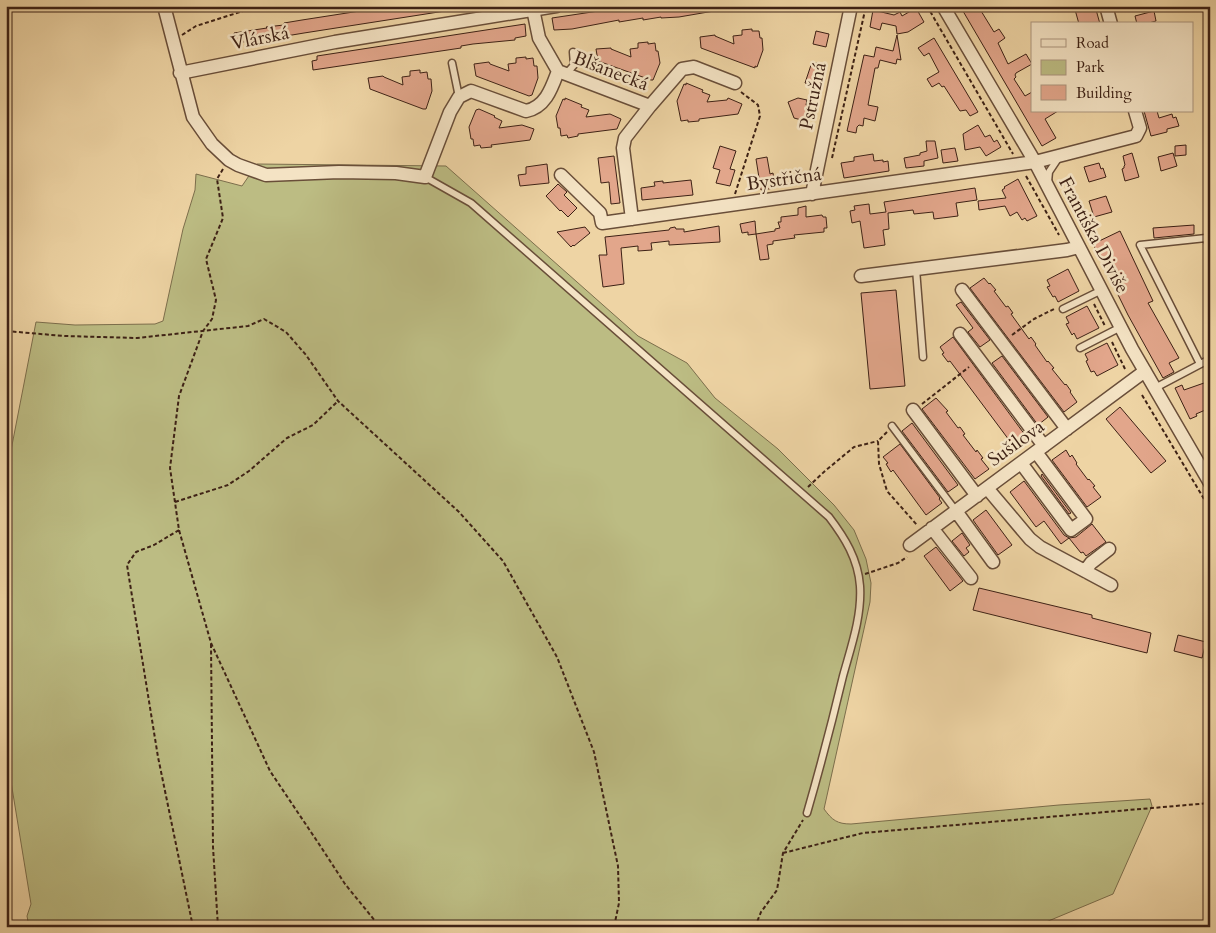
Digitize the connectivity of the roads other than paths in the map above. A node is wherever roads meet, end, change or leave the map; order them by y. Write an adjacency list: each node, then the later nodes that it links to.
1 (164, 6): 11 (street)
2 (556, 6): 6 (street, Vlárská)
3 (851, 6): 21 (street, Pstružná)
4 (943, 6): 17 (street, Františka Diviše)
5 (1106, 6): 7 (street)
6 (533, 10): 10 (street, Blšanecká); 11 (street, Vlárská)
7 (1110, 22)
8 (573, 52): 10 (lane)
9 (452, 63): 13 (lane)
10 (562, 72): 13 (street, Blšanecká); 14 (street, Blšanecká)
11 (180, 73): 19 (street)
12 (735, 83): 14 (street, Blšanecká)
13 (459, 97): 19 (street)
14 (650, 106): 22 (street, Blšanecká)
15 (1135, 112): 16 (street, Bystřičná)
16 (1059, 156): 17 (street, Bystřičná); 20 (lane)
17 (1035, 162): 20 (street, Františka Diviše); 21 (street, Bystřičná)
18 (561, 175): 22 (street, Bystřičná)
19 (425, 177): 54 (lane)
20 (1047, 185): 24 (street, Františka Diviše)
21 (812, 194): 22 (street, Bystřičná)
22 (632, 219)
23 (1210, 247): 35 (lane)
24 (1073, 248): 25 (street); 28 (street, Františka Diviše)
25 (916, 269): 26 (street); 33 (lane)
26 (861, 276)
27 (962, 290): 40 (street)
28 (1096, 293): 29 (lane); 30 (street, Františka Diviše)
29 (1063, 309)
30 (1121, 327): 32 (lane); 36 (street, Františka Diviše)
31 (960, 334): 41 (street)
32 (1080, 348)
33 (923, 357)
34 (1210, 359): 35 (lane)
35 (1200, 364): 37 (lane)
36 (1145, 371): 37 (street, Františka Diviše); 40 (street, Sušilova)
37 (1155, 388): 43 (street, Františka Diviše)
38 (914, 410): 45 (street)
39 (892, 426): 46 (lane)
40 (1067, 429): 41 (street, Sušilova)
41 (1040, 449): 42 (street, Sušilova); 42 (street)
42 (1021, 463): 44 (street, Sušilova)
43 (1210, 483)
44 (988, 488): 45 (street, Sušilova); 51 (street)
45 (977, 496): 46 (street, Sušilova)
46 (956, 511): 47 (street, Sušilova); 50 (street)
47 (928, 532): 48 (street, Sušilova); 52 (street)
48 (910, 545)
49 (1108, 549): 51 (street)
50 (993, 562)
51 (1085, 571): 53 (street)
52 (971, 578)
53 (1112, 585)
54 (806, 813)

